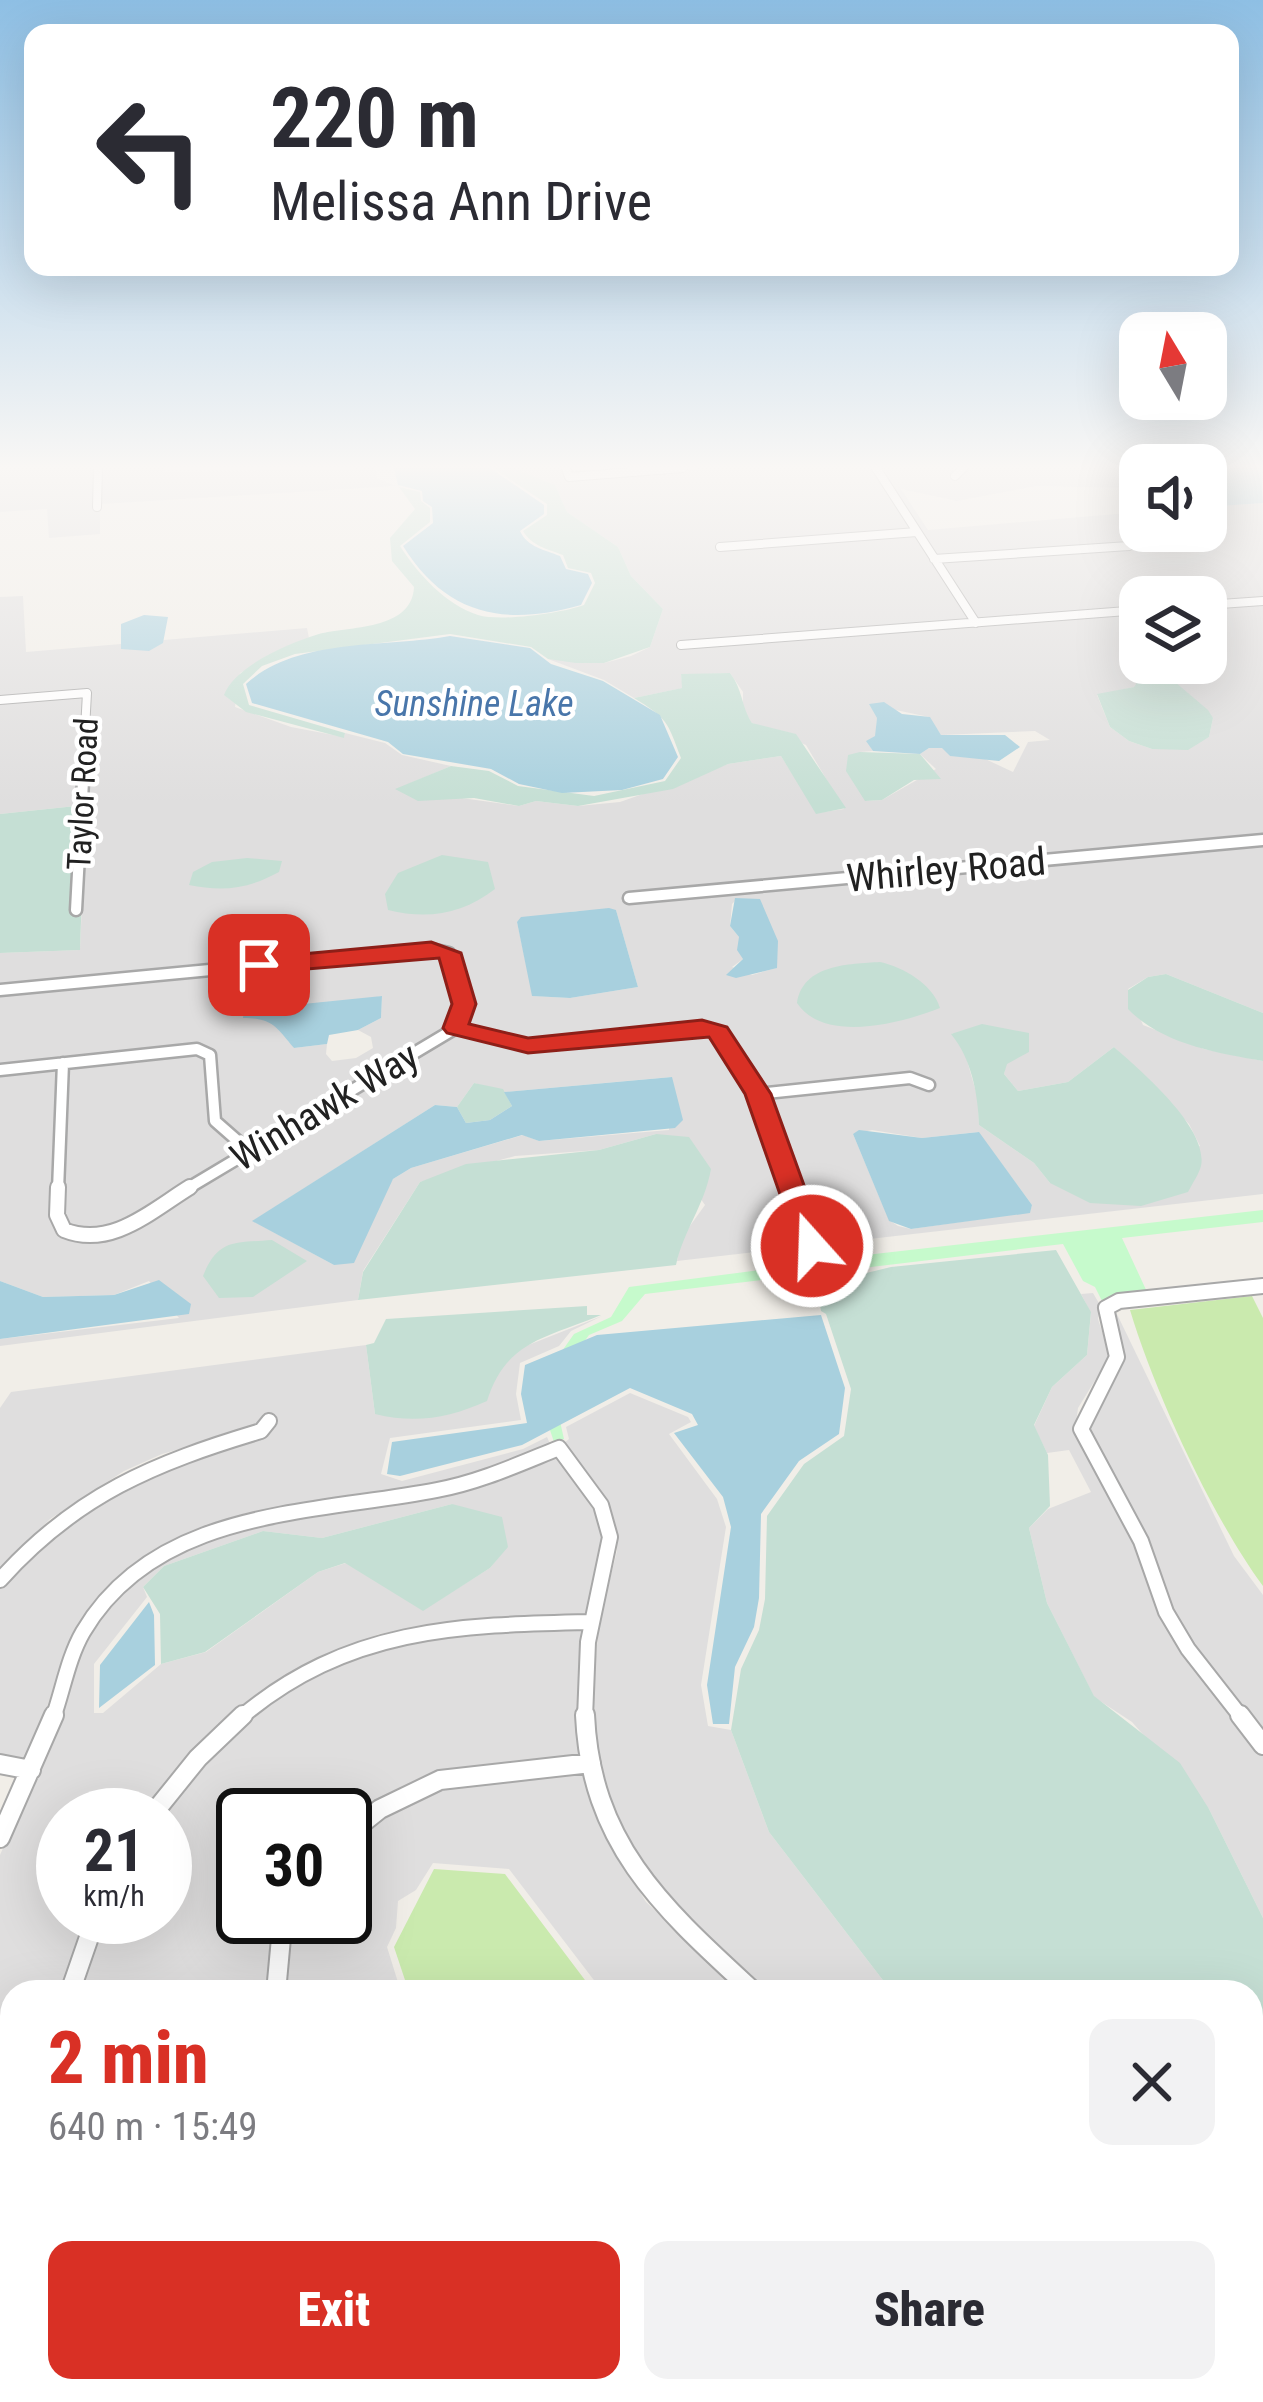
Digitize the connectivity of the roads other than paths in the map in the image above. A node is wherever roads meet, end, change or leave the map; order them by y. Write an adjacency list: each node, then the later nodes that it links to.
1 (948, 580): 5 (street)
2 (1263, 601): 3 (street)
3 (1227, 604)
4 (1119, 612): 5 (street)
5 (976, 622): 6 (street)
6 (681, 646)
7 (0, 700): 10 (street, Taylor Road)
8 (1263, 840): 9 (street, Whirley Road)
9 (629, 898)
10 (76, 910)
11 (0, 990): 12 (street, Winhawk Way)
12 (456, 1028): 16 (street); 17 (street, Winhawk Way)
13 (63, 1063): 14 (street); 17 (street); 17 (street, Winhawk Way)
14 (0, 1070)
15 (929, 1085): 16 (street)
16 (758, 1094): 18 (street)
17 (248, 1150)
18 (812, 1246)
19 (1261, 1289): 23 (street)
20 (269, 1421): 21 (street)
21 (0, 1580)
22 (592, 1622): 24 (street); 26 (street); 27 (street)
23 (1263, 1744)
24 (591, 1763): 28 (street); 34 (street)
25 (0, 1764): 26 (street)
26 (32, 1770): 29 (street)
27 (170, 1788)
28 (372, 1815)
29 (0, 1838)
30 (87, 1944): 32 (street)
31 (280, 1944): 33 (street)
32 (74, 1980)
33 (277, 1980)
34 (741, 1980)

